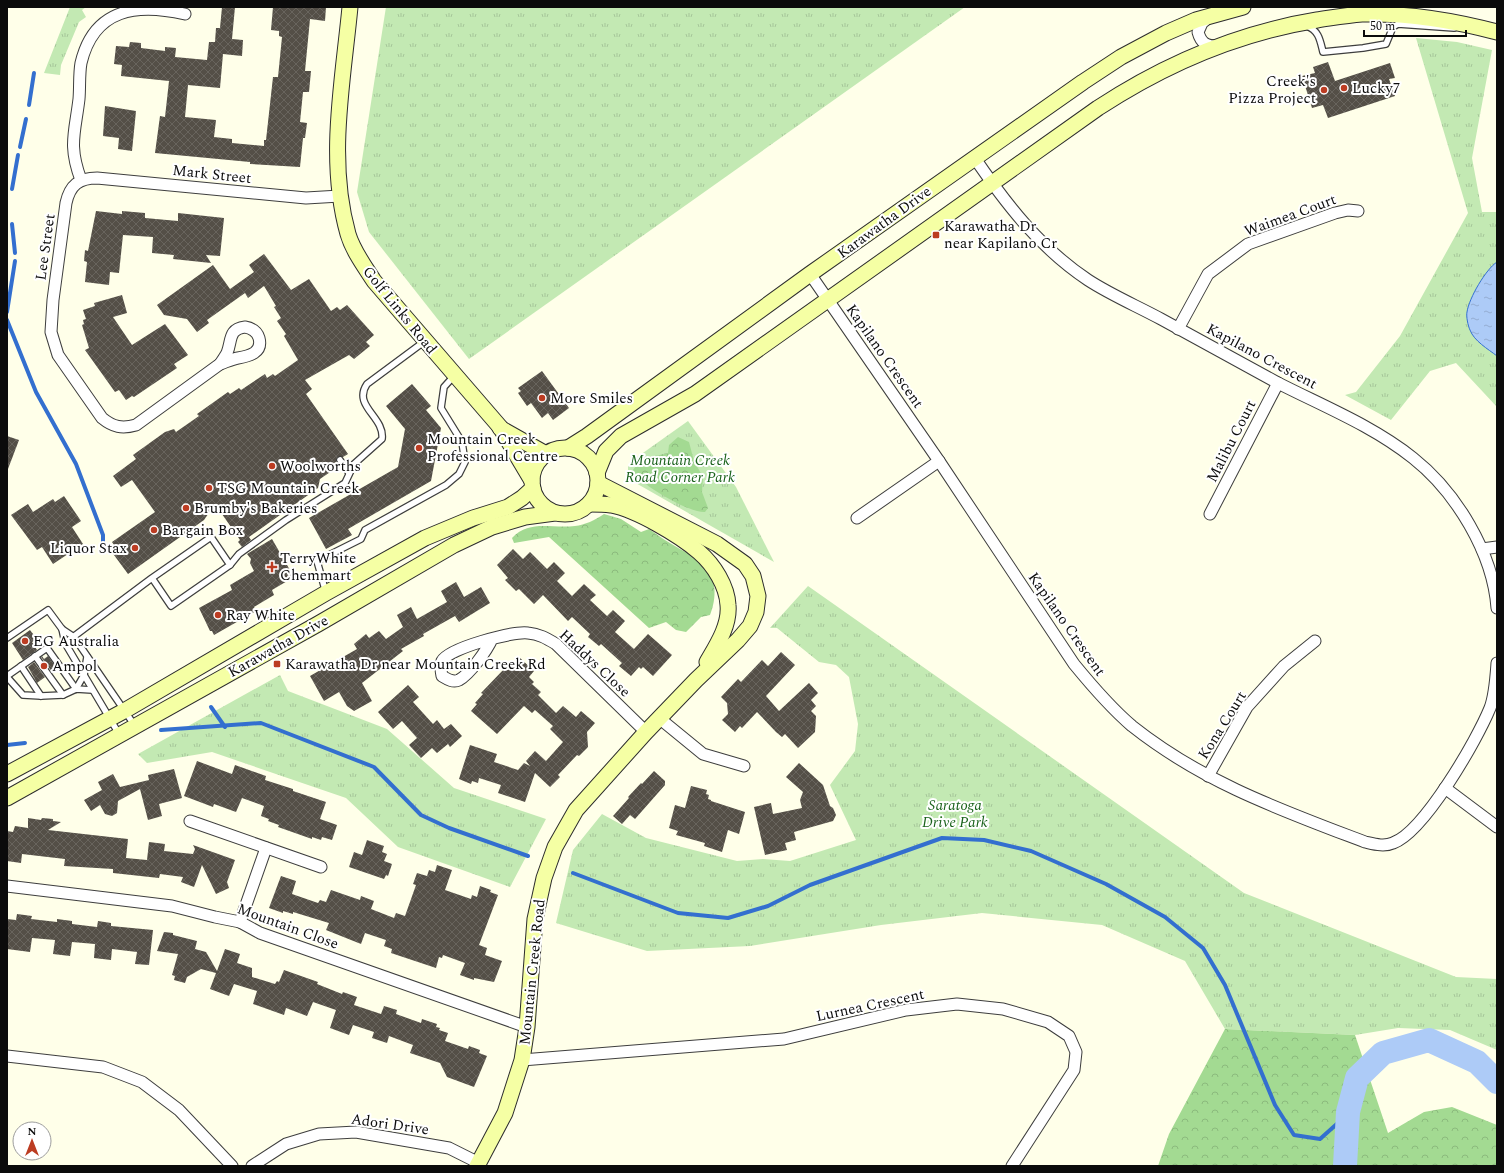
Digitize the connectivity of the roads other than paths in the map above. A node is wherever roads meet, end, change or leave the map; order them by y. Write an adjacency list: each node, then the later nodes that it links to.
1 (350, 7): 13 (main road, Golf Links Road)
2 (1243, 7): 5 (main road, Karawatha Drive)
3 (1360, 11): 6 (main road, Karawatha Drive); 7 (main road, Karawatha Drive)
4 (184, 14): 11 (street)
5 (1212, 15): 9 (street); 10 (main road, Karawatha Drive)
6 (1300, 23): 7 (lane); 9 (main road, Karawatha Drive)
7 (1476, 26): 8 (main road, Karawatha Drive)
8 (1497, 32)
9 (1217, 46): 12 (main road, Karawatha Drive)
10 (974, 157): 12 (street, Kapilano Crescent); 15 (main road, Karawatha Drive)
11 (81, 180): 13 (street, Mark Street); 19 (street, Lee Street)
12 (992, 184): 16 (main road, Karawatha Drive); 17 (street, Kapilano Crescent)
13 (340, 196): 18 (main road, Golf Links Road)
14 (1358, 211): 17 (street, Waimea Court)
15 (810, 274): 16 (street, Kapilano Crescent); 23 (main road, Karawatha Drive)
16 (828, 301): 26 (street, Kapilano Crescent); 28 (main road, Karawatha Drive)
17 (1178, 329): 21 (street, Kapilano Crescent)
18 (425, 341): 20 (main road, Golf Links Road); 27 (lane)
19 (220, 364)
20 (455, 376): 22 (main road, Golf Links Road); 39 (lane)
21 (1278, 383): 32 (street, Malibu Court); 35 (street, Kapilano Crescent)
22 (500, 427): 24 (main road, Golf Links Road); 29 (main road, Golf Links Road)
23 (568, 448): 24 (main road); 28 (main road)
24 (546, 454): 29 (main road)
25 (340, 460): 27 (lane)
26 (939, 461): 33 (street); 66 (street, Kapilano Crescent)
27 (349, 473): 36 (lane)
28 (597, 478): 30 (main road); 53 (main road, Mountain Creek Road)
29 (532, 484): 31 (main road); 39 (main road, Karawatha Drive)
30 (589, 504): 31 (main road); 53 (main road, Mountain Creek Road)
31 (555, 513): 61 (main road, Karawatha Drive)
32 (1210, 514)
33 (857, 518)
34 (1497, 547): 35 (street)
35 (1482, 549): 37 (street, Kapilano Crescent)
36 (230, 565): 38 (lane); 38 (lane)
37 (1493, 566): 40 (street, Kapilano Crescent)
38 (152, 578): 42 (lane)
39 (326, 593): 58 (main road, Karawatha Drive)
40 (1497, 608)
41 (62, 629): 42 (lane); 43 (lane); 46 (lane)
42 (74, 636): 46 (lane); 48 (lane)
43 (7, 638)
44 (492, 639): 44 (street, Haddys Close); 62 (street, Haddys Close)
45 (1315, 641): 66 (street, Kona Court)
46 (65, 643): 51 (lane)
47 (35, 656): 50 (lane); 54 (lane); 56 (lane)
48 (88, 658): 51 (lane); 58 (lane)
49 (1497, 663): 67 (street, Kapilano Crescent)
50 (21, 666): 52 (lane); 57 (lane)
51 (84, 675): 54 (lane); 55 (lane)
52 (7, 676): 57 (lane)
53 (696, 680): 59 (main road, Mountain Creek Road)
54 (76, 688): 55 (lane); 56 (lane)
55 (92, 690): 60 (lane)
56 (63, 695): 57 (lane)
57 (41, 696)
58 (124, 711): 60 (main road, Karawatha Drive); 61 (lane)
59 (659, 718): 62 (main road, Mountain Creek Road); 64 (street)
60 (110, 719): 63 (lane); 65 (main road, Karawatha Drive)
61 (136, 725): 63 (main road, Karawatha Drive)
62 (646, 732): 75 (main road, Mountain Creek Road)
63 (119, 735): 68 (main road, Karawatha Drive)
64 (744, 766)
65 (7, 774)
66 (1208, 776): 67 (street, Kapilano Crescent)
67 (1445, 788): 70 (street)
68 (7, 798)
69 (190, 821): 71 (street)
70 (1497, 827)
71 (266, 848): 72 (street); 74 (street)
72 (321, 868)
73 (7, 886): 74 (street, Mountain Close)
74 (240, 922): 75 (street, Mountain Close)
75 (527, 1027): 77 (main road, Mountain Creek Road)
76 (7, 1056): 79 (street)
77 (522, 1060): 78 (main road, Mountain Creek Road); 81 (street, Lurnea Crescent)
78 (478, 1165): 80 (street, Adori Drive)
79 (232, 1166)
80 (252, 1166)
81 (1012, 1166)

